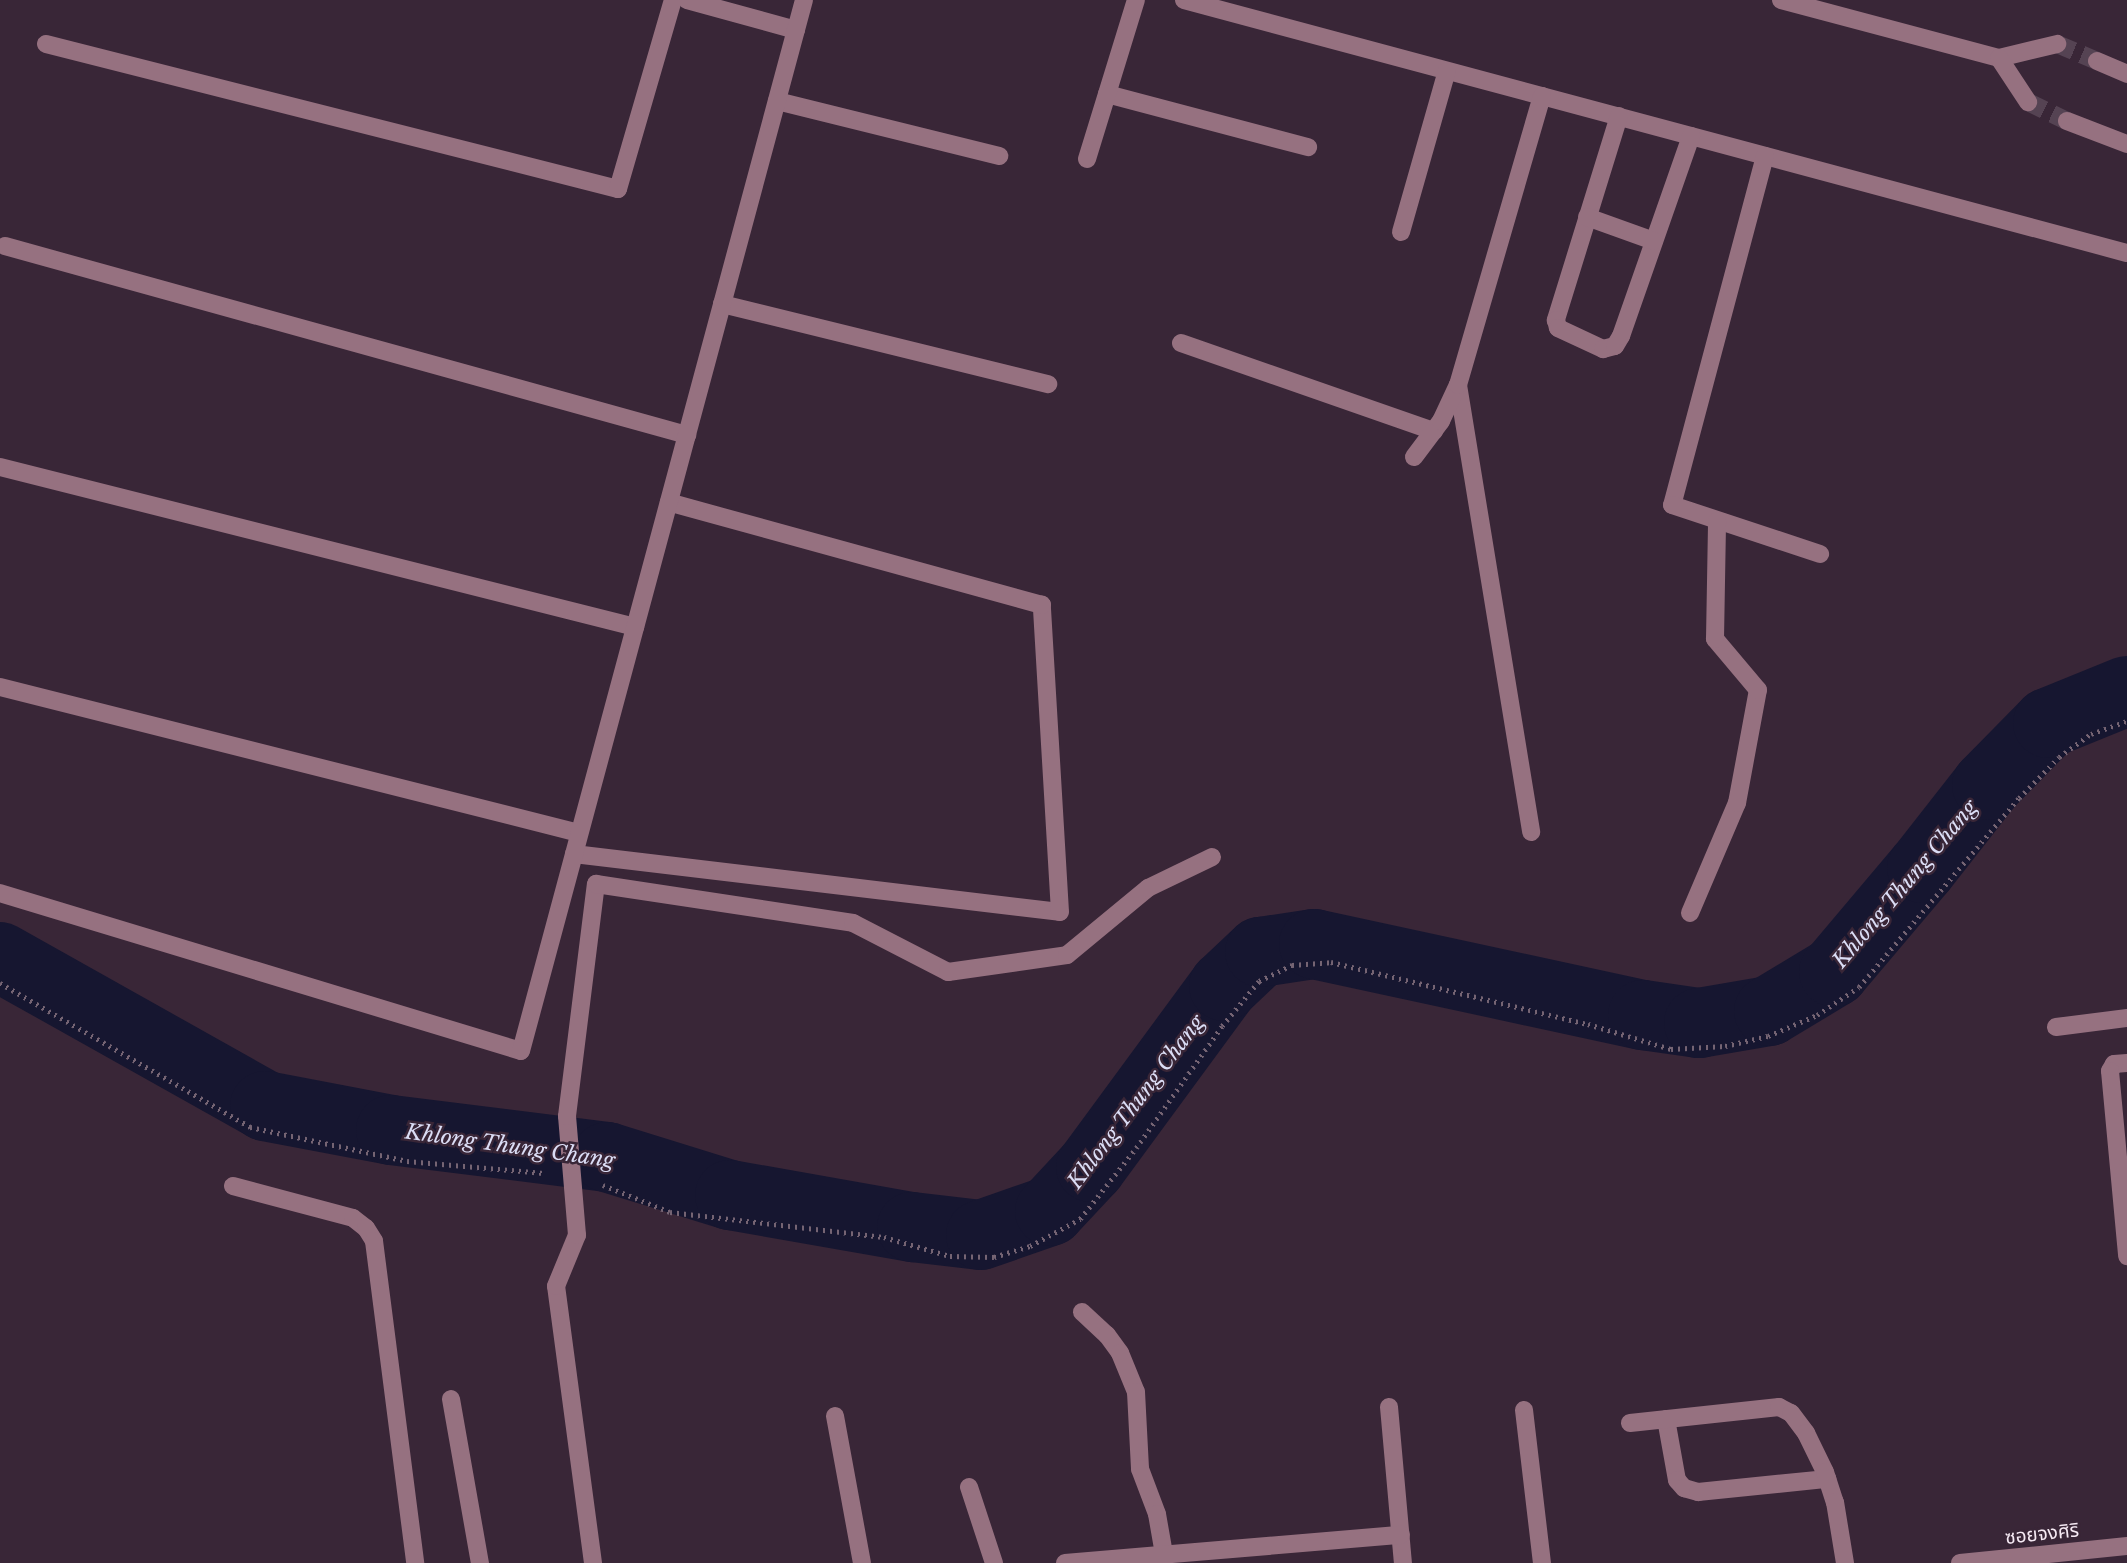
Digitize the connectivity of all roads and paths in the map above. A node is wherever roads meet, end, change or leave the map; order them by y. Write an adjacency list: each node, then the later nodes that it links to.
1 (673, 0): 8 (street)
2 (687, 0): 7 (street)
3 (804, 0): 7 (street)
4 (1136, 0): 14 (street)
5 (1184, 0): 12 (street)
6 (1781, 0): 10 (street)
7 (796, 30): 16 (street)
8 (46, 44)
9 (2057, 44): 10 (street)
10 (1999, 58): 17 (street)
11 (2097, 61): 13 (street)
12 (1447, 71): 15 (street); 27 (street)
13 (2127, 74)
14 (1107, 94): 22 (street); 25 (street)
15 (1542, 96): 18 (street); 34 (street)
16 (777, 101): 23 (street); 31 (street)
17 (2028, 102)
18 (1619, 116): 20 (street); 26 (street)
19 (2067, 121): 21 (street)
20 (1691, 136): 24 (street); 28 (street)
21 (2127, 144)
22 (1308, 147)
23 (999, 156)
24 (1765, 156): 30 (street); 40 (street)
25 (1087, 159)
26 (1587, 217): 28 (street); 28 (street)
27 (1401, 232)
28 (1654, 241)
29 (5, 246): 36 (street)
30 (2127, 253)
31 (722, 304): 33 (street); 36 (street)
32 (1181, 343): 35 (street)
33 (1048, 384)
34 (1458, 385): 35 (street); 45 (street)
35 (1434, 431): 37 (street)
36 (687, 435): 39 (street)
37 (1414, 457)
38 (0, 467): 42 (street)
39 (669, 502): 42 (street); 47 (street)
40 (1717, 521): 41 (street); 50 (street)
41 (1820, 554)
42 (635, 627): 46 (street)
43 (1, 690): 46 (street)
44 (2127, 720): 56 (path)
45 (1531, 832)
46 (579, 833): 47 (street)
47 (574, 854): 49 (street)
48 (1212, 857): 73 (street)
49 (0, 893)
50 (1690, 913)
51 (0, 983): 55 (path)
52 (2127, 1017): 53 (street)
53 (2056, 1027)
54 (2127, 1063): 58 (street)
55 (548, 1173)
56 (596, 1182)
57 (233, 1186): 71 (street)
58 (2127, 1256)
59 (1082, 1312): 70 (street)
60 (451, 1399): 72 (street)
61 (1389, 1407): 68 (street)
62 (1524, 1410): 78 (street)
63 (835, 1416): 74 (street)
64 (1666, 1419): 65 (street); 66 (street); 66 (street)
65 (1630, 1423)
66 (1827, 1479): 79 (street)
67 (969, 1487): 75 (street)
68 (1401, 1535): 70 (street); 77 (street)
69 (2127, 1546): 80 (street, ซอยจงศิริ)
70 (1164, 1554): 76 (street)
71 (415, 1563)
72 (480, 1563)
73 (593, 1563)
74 (862, 1563)
75 (994, 1563)
76 (1065, 1563)
77 (1403, 1563)
78 (1542, 1563)
79 (1845, 1563)
80 (1960, 1563)

